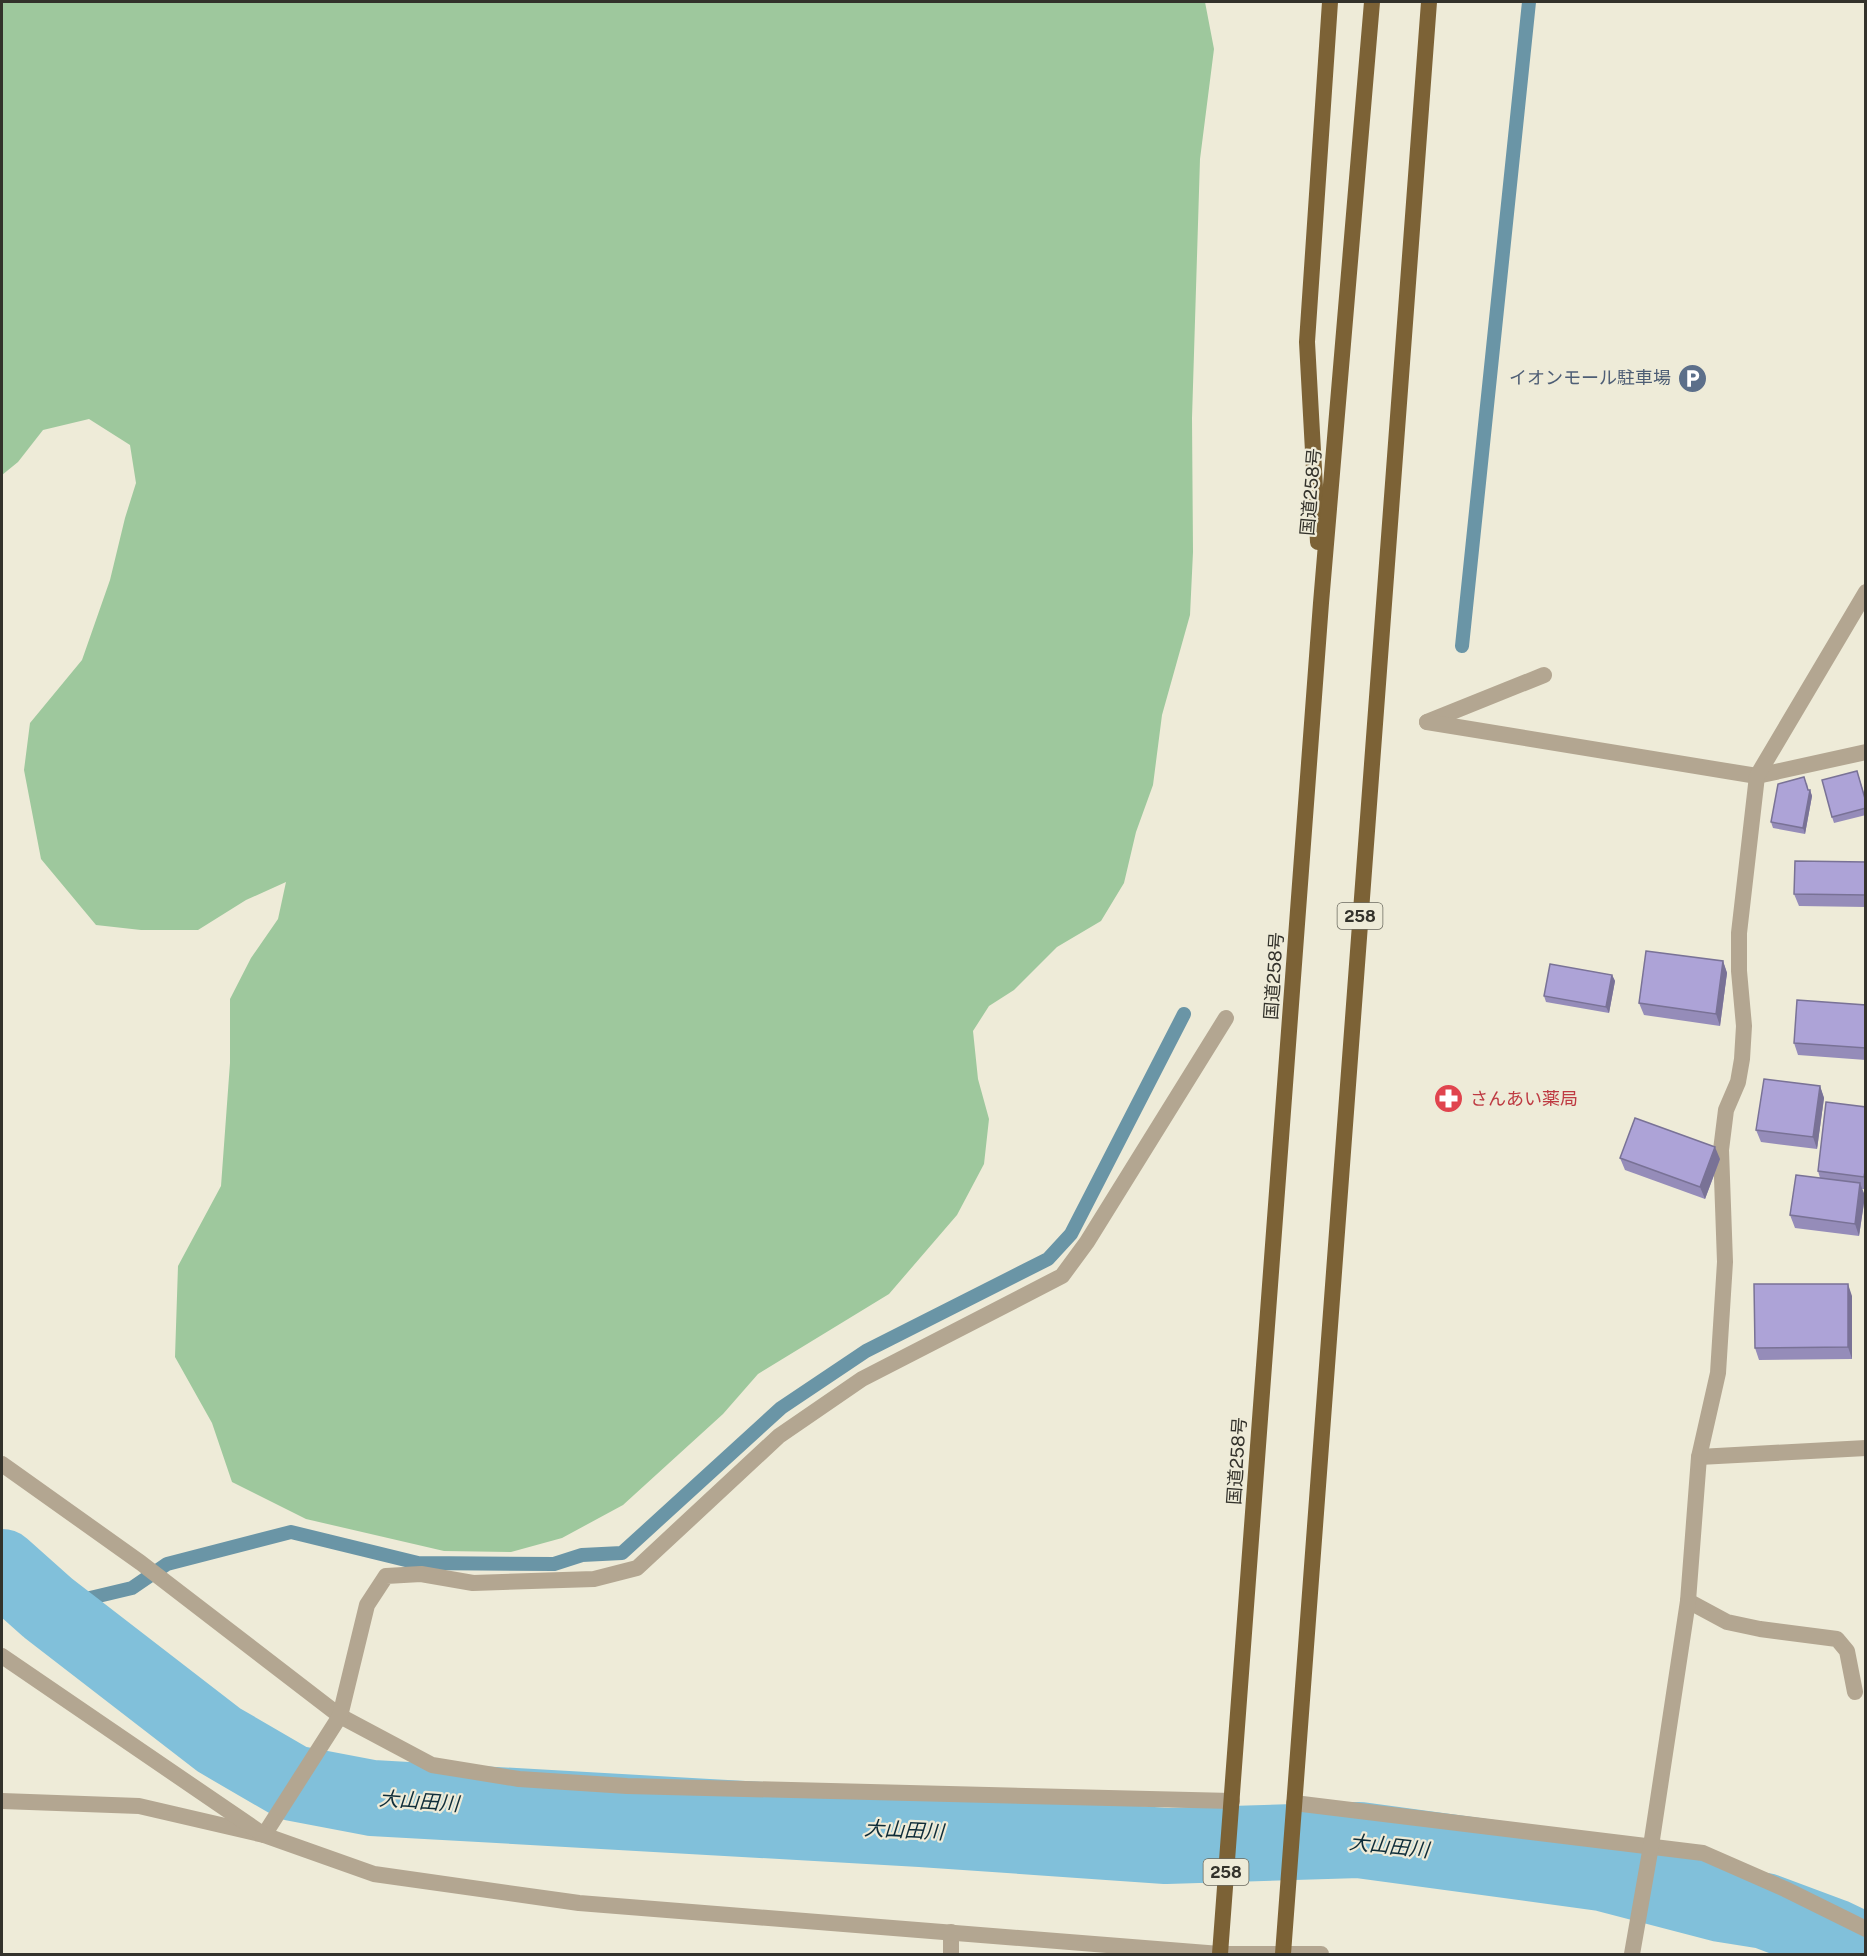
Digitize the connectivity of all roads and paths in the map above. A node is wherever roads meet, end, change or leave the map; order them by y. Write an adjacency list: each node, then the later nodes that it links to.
1 (1330, 2): 5 (highway)
2 (1372, 2): 5 (highway, 国道258号 / 258)
3 (1429, 2): 19 (highway, 258)
4 (1866, 592): 8 (street)
5 (1321, 603): 18 (highway, 国道258号 / 258)
6 (1544, 675): 8 (street)
7 (1866, 752): 8 (street)
8 (1757, 776): 11 (street)
9 (1226, 1018): 16 (street)
10 (1866, 1448): 11 (street)
11 (1699, 1457): 13 (street)
12 (2, 1464): 16 (street)
13 (1688, 1600): 15 (street); 21 (street)
14 (2, 1656): 20 (street)
15 (1855, 1692)
16 (340, 1716): 18 (street); 20 (street)
17 (2, 1801): 20 (street)
18 (1232, 1801): 25 (highway, 国道258号 / 258)
19 (1294, 1803): 21 (street); 26 (highway, 258)
20 (264, 1835): 23 (street)
21 (1651, 1846): 22 (street); 28 (street)
22 (1866, 1929)
23 (951, 1932): 24 (street); 25 (street)
24 (951, 1954)
25 (1220, 1954): 26 (street)
26 (1283, 1954): 27 (street)
27 (1320, 1954)
28 (1632, 1954)

